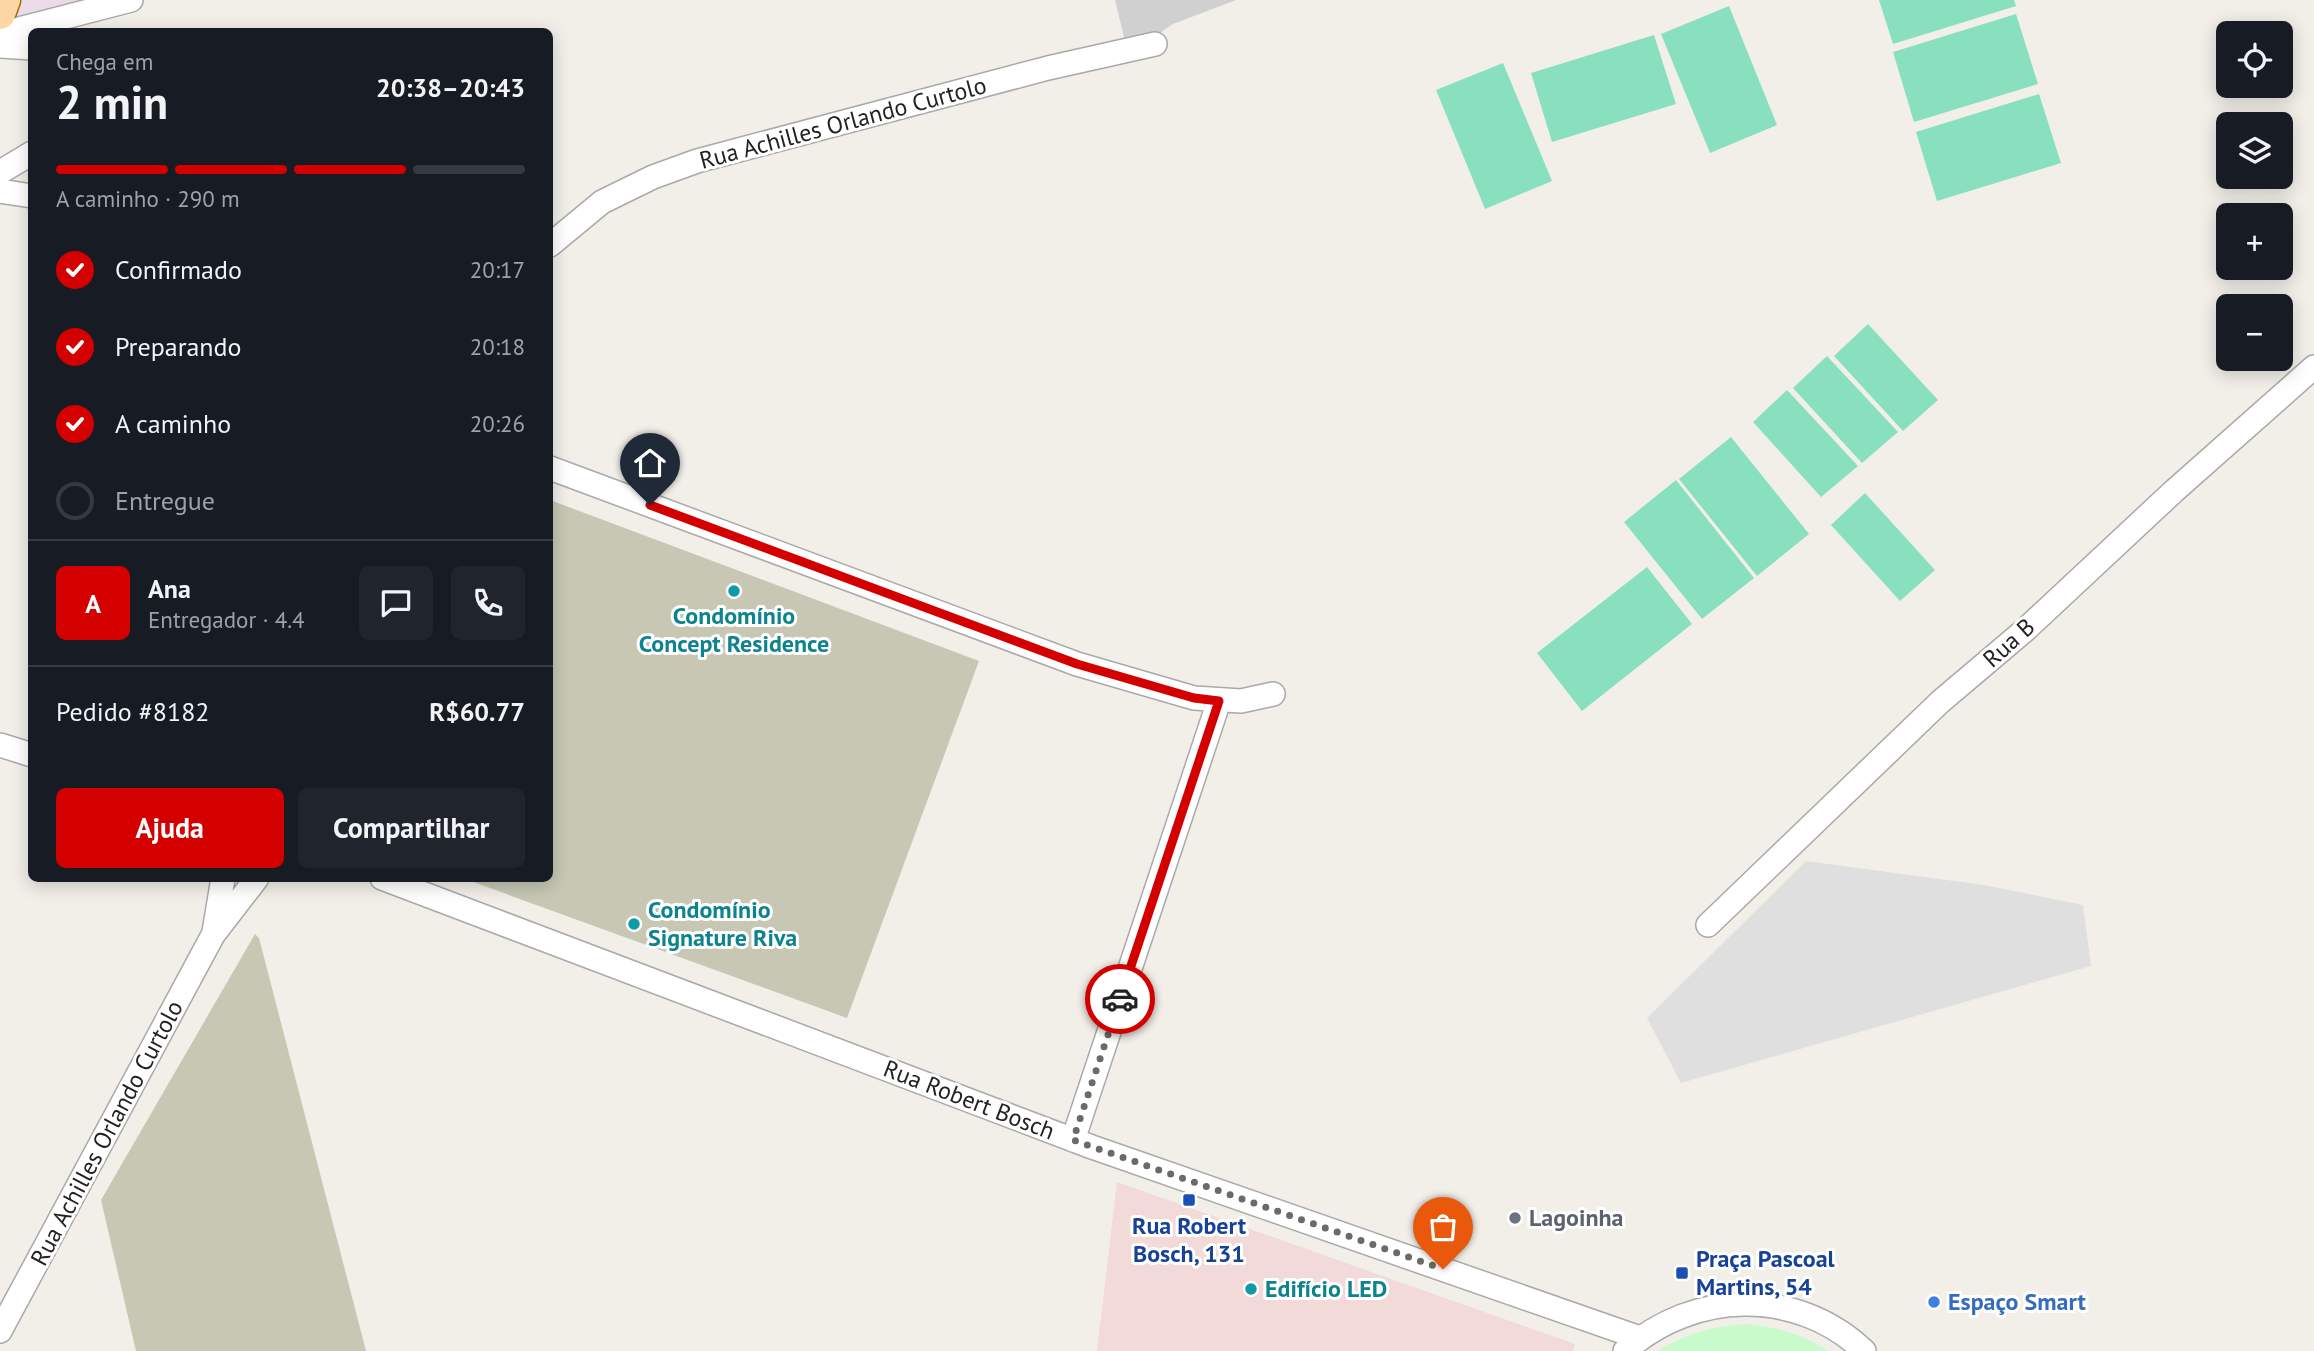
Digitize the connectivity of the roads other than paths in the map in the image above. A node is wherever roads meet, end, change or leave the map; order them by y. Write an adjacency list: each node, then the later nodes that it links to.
1 (5, 0): 4 (main road)
2 (131, 0): 3 (street)
3 (107, 6): 5 (street); 6 (street)
4 (0, 14)
5 (82, 28)
6 (0, 34)
7 (1155, 44): 14 (street, Rua Achilles Orlando Curtolo)
8 (0, 46): 9 (street)
9 (28, 48)
10 (28, 155): 11 (street)
11 (0, 172)
12 (0, 191): 13 (street)
13 (28, 196)
14 (553, 243)
15 (2314, 366): 24 (street, Rua B)
16 (553, 469): 18 (street)
17 (1273, 694): 18 (street)
18 (1219, 701): 26 (street)
19 (0, 745): 20 (street)
20 (28, 754)
21 (222, 882): 25 (street, Rua Achilles Orlando Curtolo)
22 (254, 882): 25 (street, Rua Achilles Orlando Curtolo)
23 (393, 882): 26 (street, Rua Robert Bosch)
24 (1708, 925)
25 (213, 936): 27 (street, Rua Achilles Orlando Curtolo)
26 (1073, 1140): 28 (street, Rua Robert Bosch)
27 (0, 1331)
28 (1633, 1344): 29 (street)
29 (1864, 1351)

